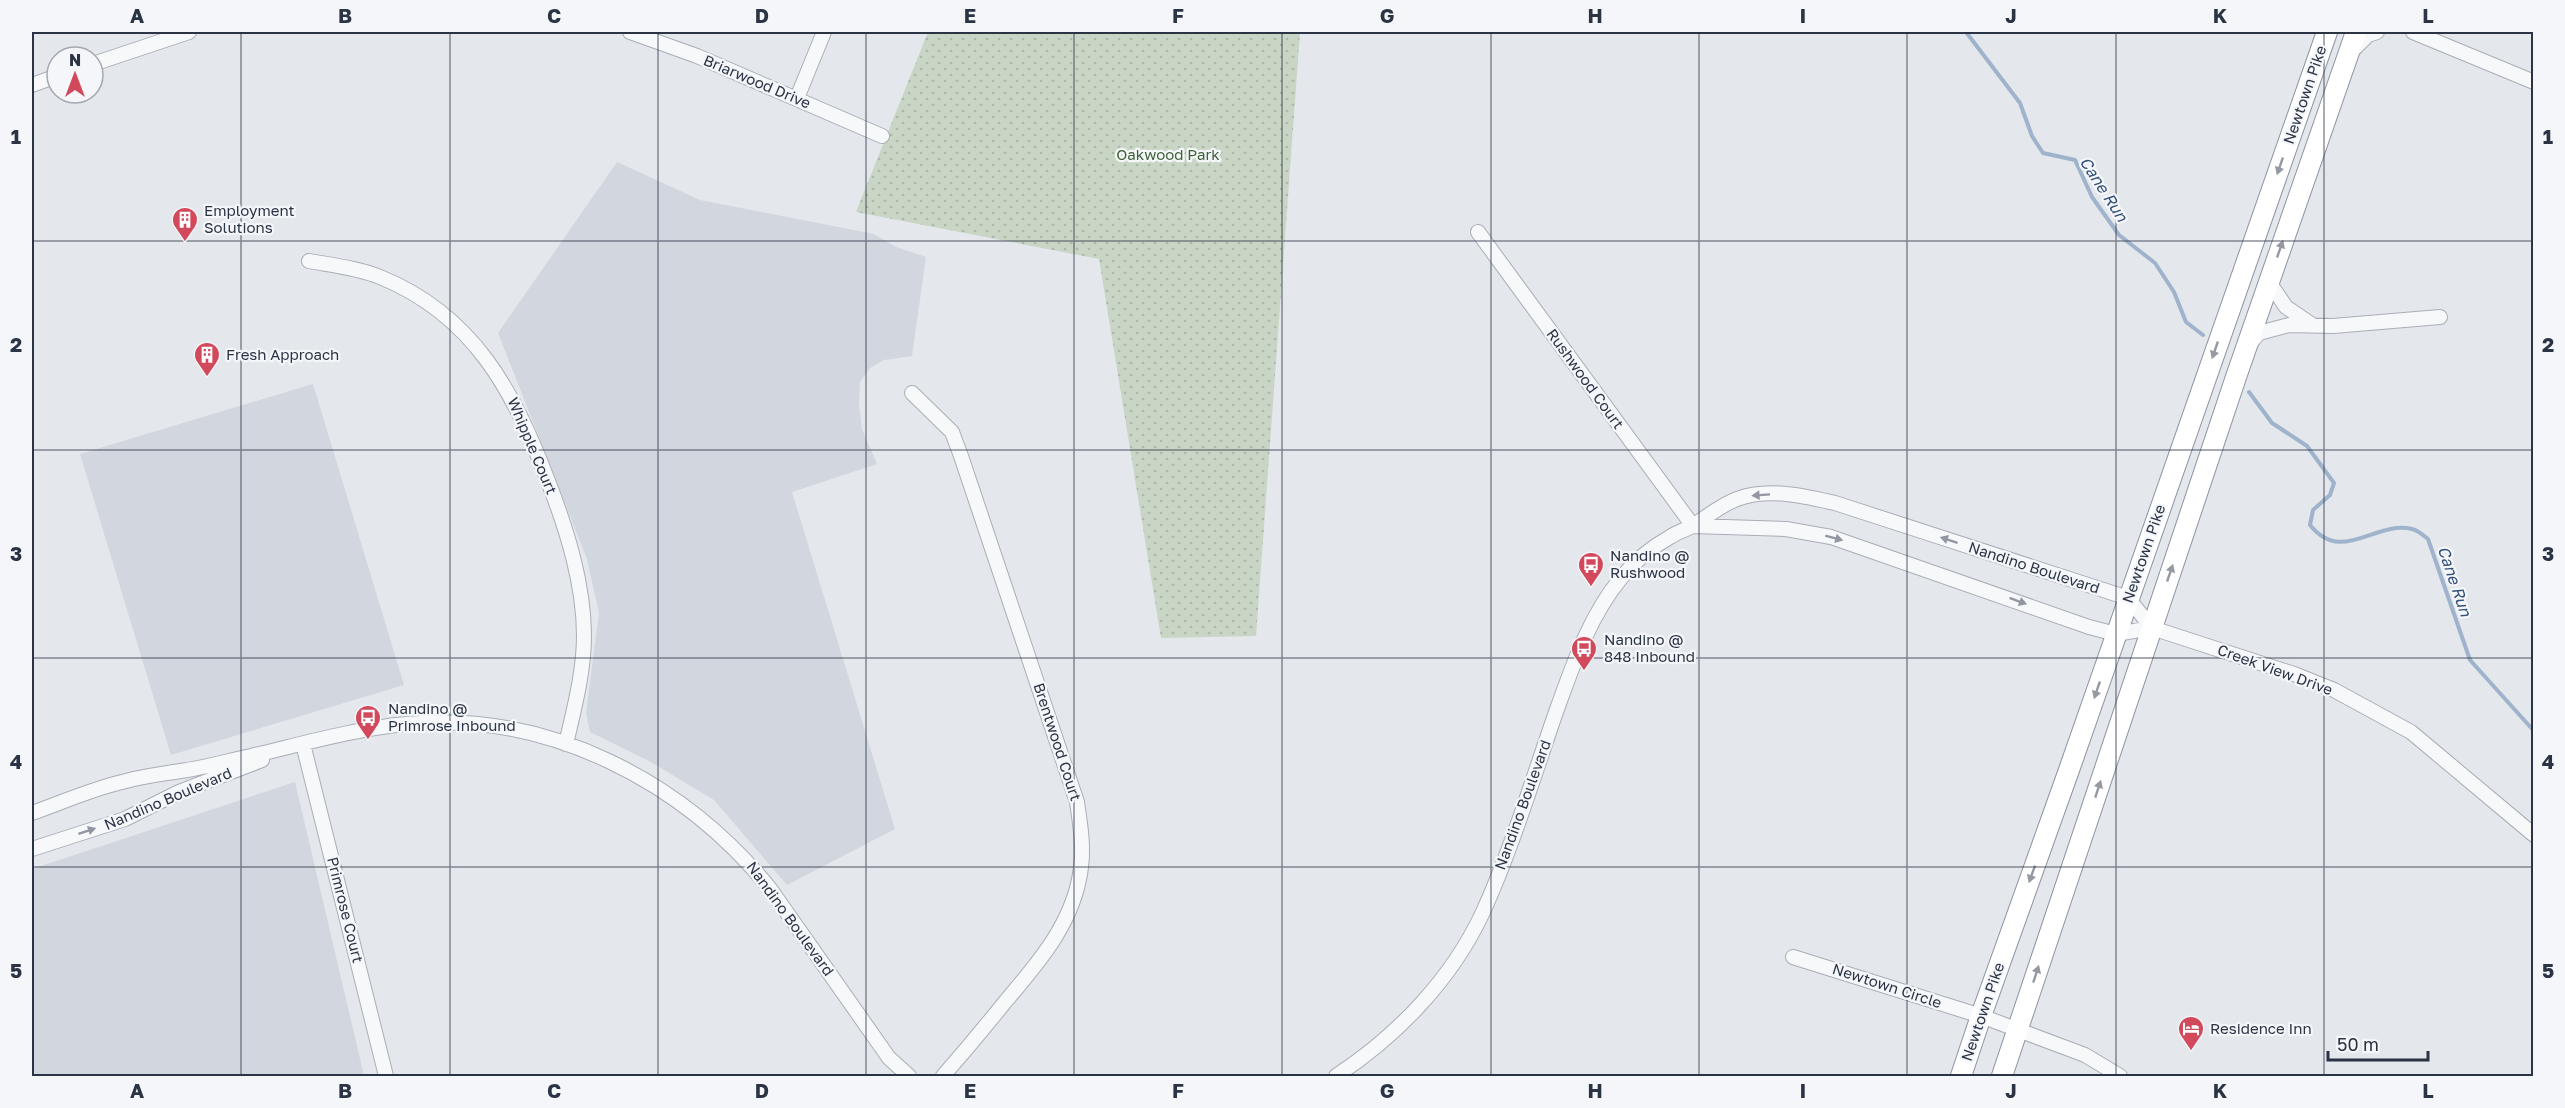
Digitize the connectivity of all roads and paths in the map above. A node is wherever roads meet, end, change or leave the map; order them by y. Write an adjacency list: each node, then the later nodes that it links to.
1 (189, 32): 8 (street)
2 (630, 32): 11 (street, Briarwood Drive)
3 (824, 32): 11 (street)
4 (2327, 32): 21 (highway, Newtown Pike, one-way to 21)
5 (2356, 32): 9 (highway, Newtown Pike)
6 (2377, 32): 9 (street)
7 (2413, 32): 10 (street)
8 (105, 60)
9 (2346, 62): 15 (highway, Newtown Pike, one-way to 9)
10 (2534, 81)
11 (797, 98): 12 (street, Briarwood Drive)
12 (882, 136)
13 (1478, 232): 20 (street, Rushwood Court)
14 (309, 261): 25 (street, Whipple Court)
15 (2269, 282): 17 (street); 18 (highway, Newtown Pike)
16 (2440, 317): 17 (street)
17 (2311, 324): 18 (street)
18 (2246, 348): 22 (highway, Newtown Pike, one-way to 18)
19 (912, 393): 35 (street, Brentwood Court)
20 (1693, 526): 21 (street, Nandino Boulevard, one-way to 20); 23 (street, Nandino Boulevard, one-way to 23); 36 (street, Nandino Boulevard)
21 (2128, 598): 22 (street); 23 (highway, Newtown Pike)
22 (2151, 628): 23 (street, Nandino Boulevard); 28 (street, Creek View Drive); 32 (highway, Newtown Pike, one-way to 22)
23 (2116, 634): 31 (highway, Newtown Pike, one-way to 31)
24 (303, 744): 25 (street, Nandino Boulevard); 26 (street, Nandino Boulevard); 33 (street, Primrose Court)
25 (566, 744): 34 (street, Nandino Boulevard)
26 (216, 770): 27 (street, Nandino Boulevard); 29 (street, Nandino Boulevard, one-way to 26)
27 (32, 813)
28 (2534, 835)
29 (32, 849)
30 (1793, 957): 31 (street, Newtown Circle)
31 (1981, 1016): 32 (street, Newtown Circle); 37 (highway, Newtown Pike)
32 (2018, 1030): 38 (highway, Newtown Pike); 39 (street, Newtown Circle)
33 (386, 1077)
34 (909, 1077)
35 (943, 1077)
36 (1336, 1077)
37 (1961, 1077)
38 (2002, 1077)
39 (2120, 1077)

